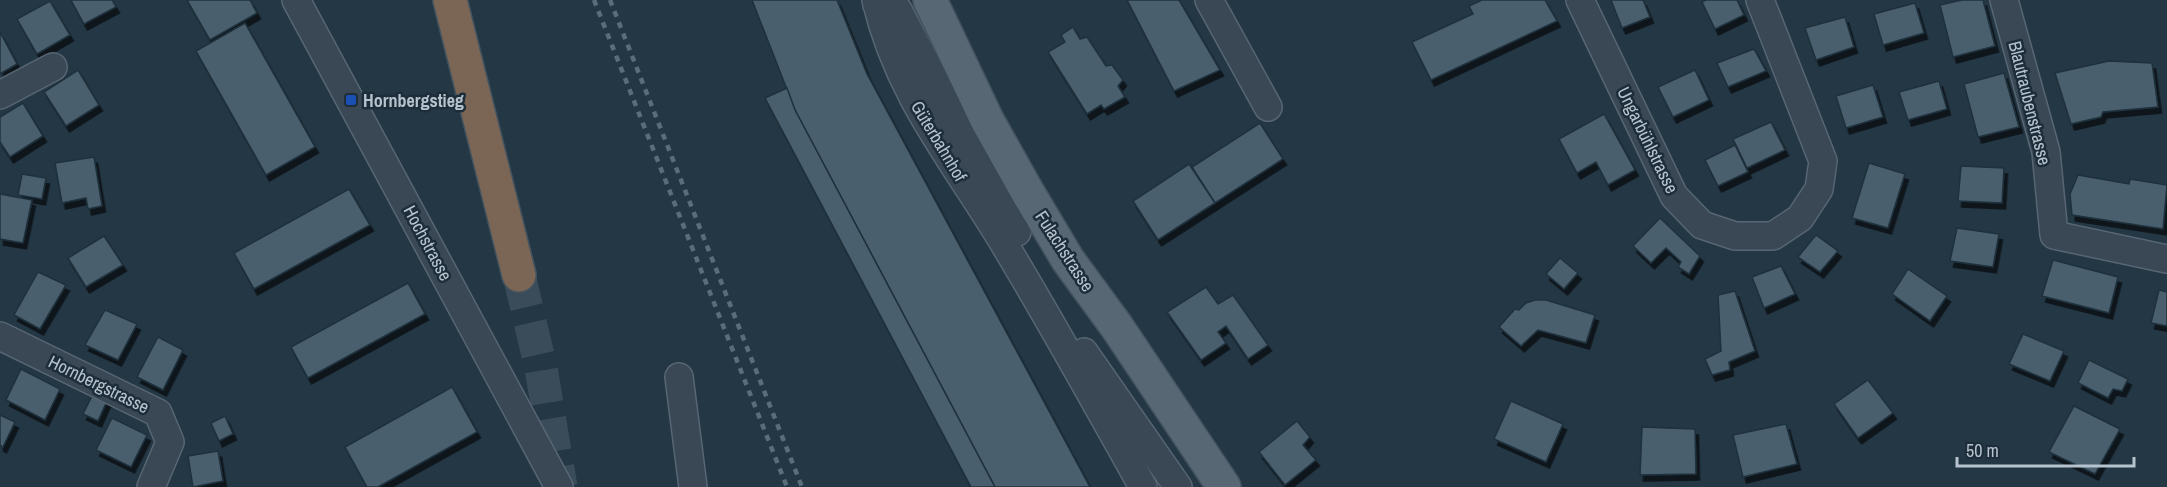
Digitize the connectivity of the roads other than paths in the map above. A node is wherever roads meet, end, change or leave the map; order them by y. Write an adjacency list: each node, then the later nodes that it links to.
1 (296, 0): 19 (street, Hochstrasse)
2 (450, 0): 14 (highway)
3 (930, 0): 23 (main road, Fulachstrasse)
4 (1209, 0): 11 (street)
5 (1580, 0): 6 (street, Ungarbühlstrasse)
6 (1760, 0)
7 (2004, 0): 12 (street, Blautraubenstrasse)
8 (876, 2): 13 (street, Güterbahnhof); 16 (street)
9 (53, 67): 10 (street)
10 (0, 95)
11 (1268, 107)
12 (2167, 259)
13 (1022, 273): 16 (street, Güterbahnhof); 21 (street, Güterbahnhof)
14 (519, 275)
15 (0, 336): 18 (street, Hornbergstrasse)
16 (1092, 363): 22 (street, Güterbahnhof)
17 (678, 377): 20 (street)
18 (151, 487)
19 (559, 487)
20 (693, 487)
21 (1143, 487)
22 (1178, 487)
23 (1224, 487)

